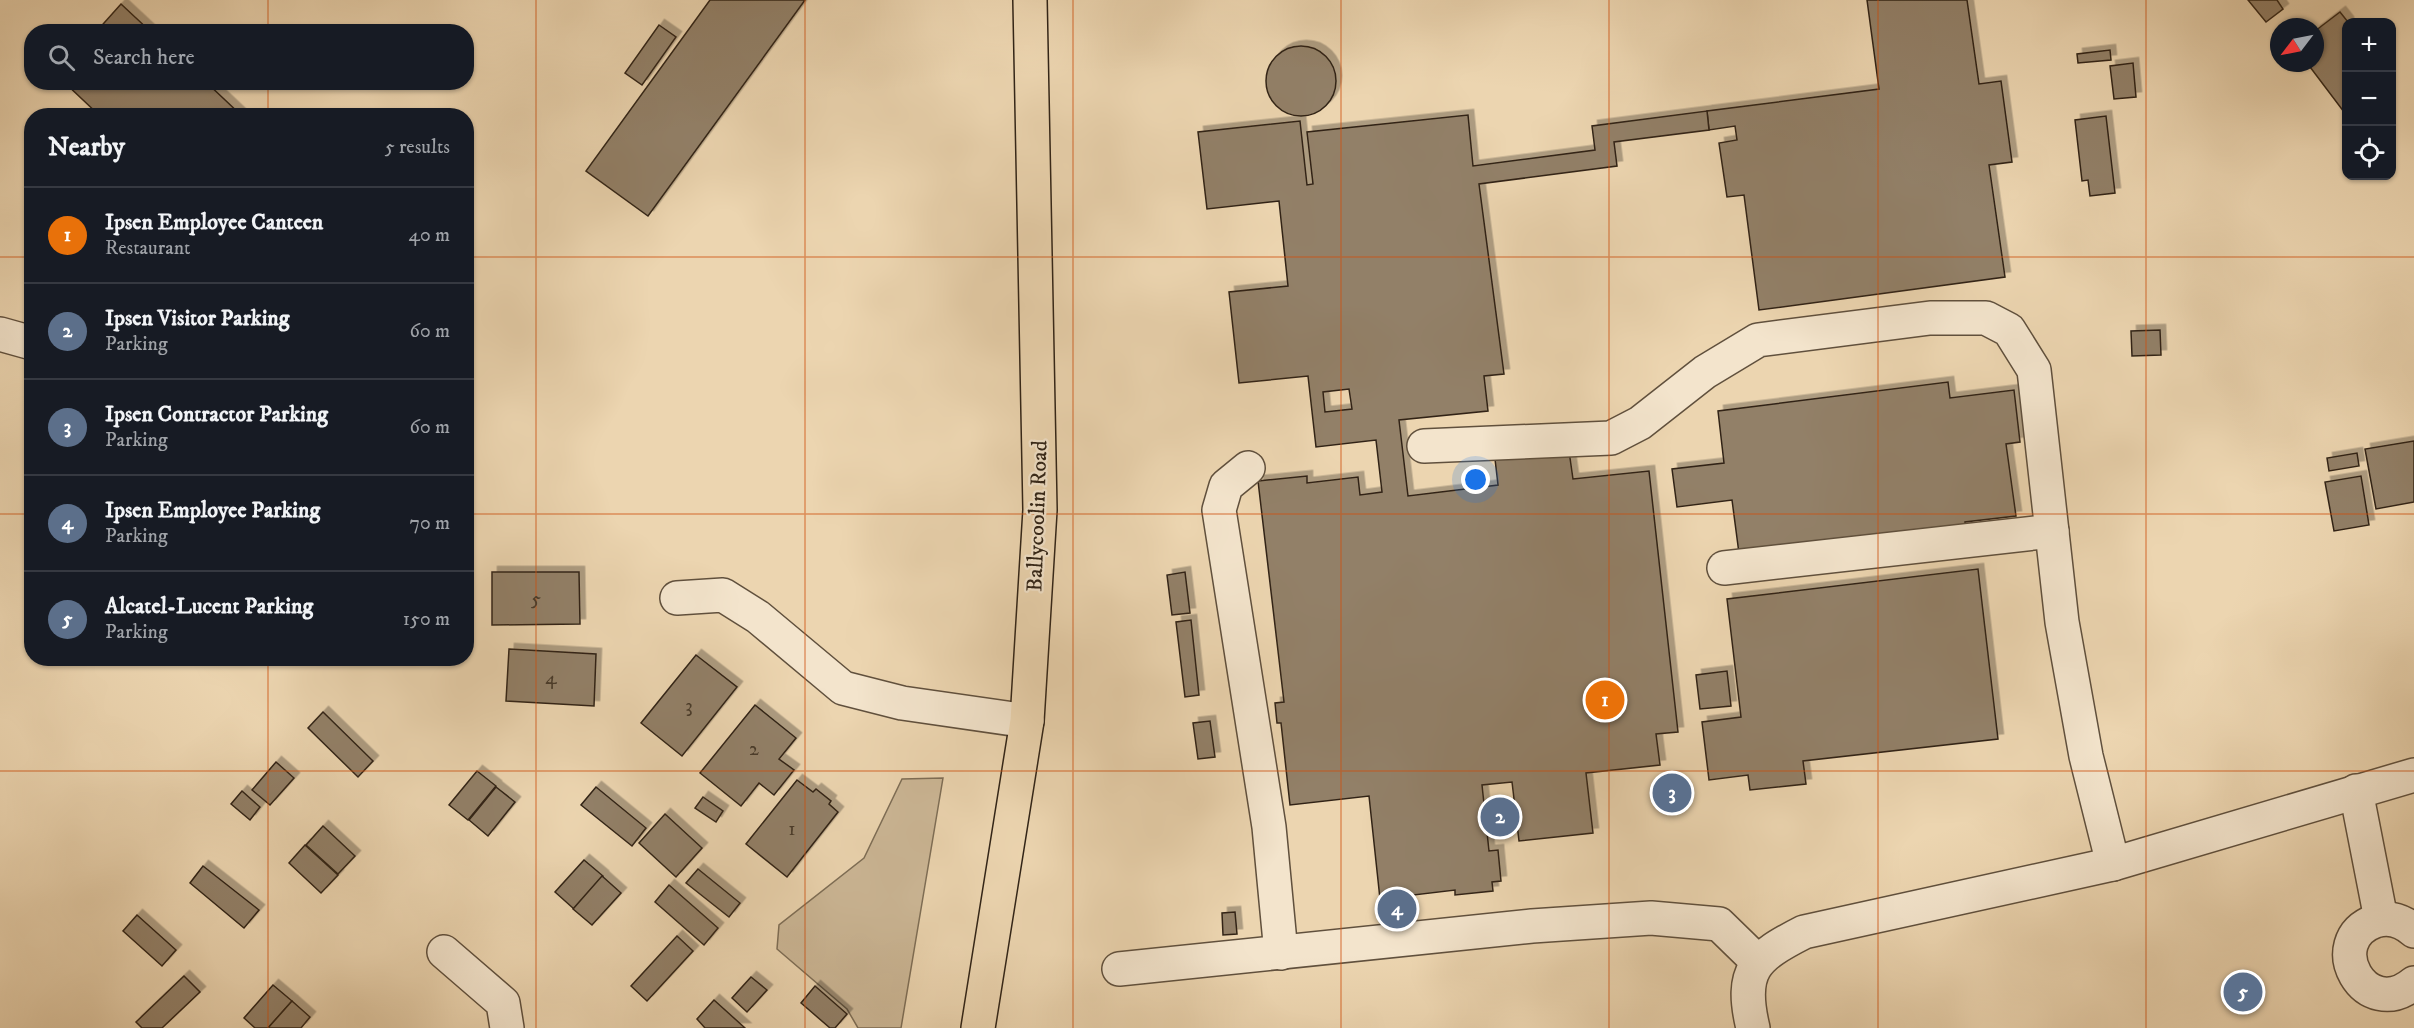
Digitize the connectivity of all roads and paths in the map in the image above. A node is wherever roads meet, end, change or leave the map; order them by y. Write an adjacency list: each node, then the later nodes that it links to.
1 (1030, 0): 9 (main road, Ballycoolin Road)
2 (0, 334): 3 (street)
3 (24, 341)
4 (1424, 446): 6 (street)
5 (1248, 468): 16 (street)
6 (2052, 531): 7 (street); 12 (street)
7 (1724, 568)
8 (677, 598): 9 (street)
9 (1027, 721): 21 (main road, Ballycoolin Road)
10 (2414, 775): 11 (street)
11 (2356, 791): 12 (street); 13 (street)
12 (2113, 864): 17 (street)
13 (2380, 919): 14 (street); 19 (street)
14 (2414, 931)
15 (444, 952): 20 (street)
16 (1281, 953): 17 (street); 18 (street)
17 (1757, 961): 22 (street)
18 (1119, 969)
19 (2414, 982)
20 (507, 1028)
21 (978, 1028)
22 (1753, 1028)

